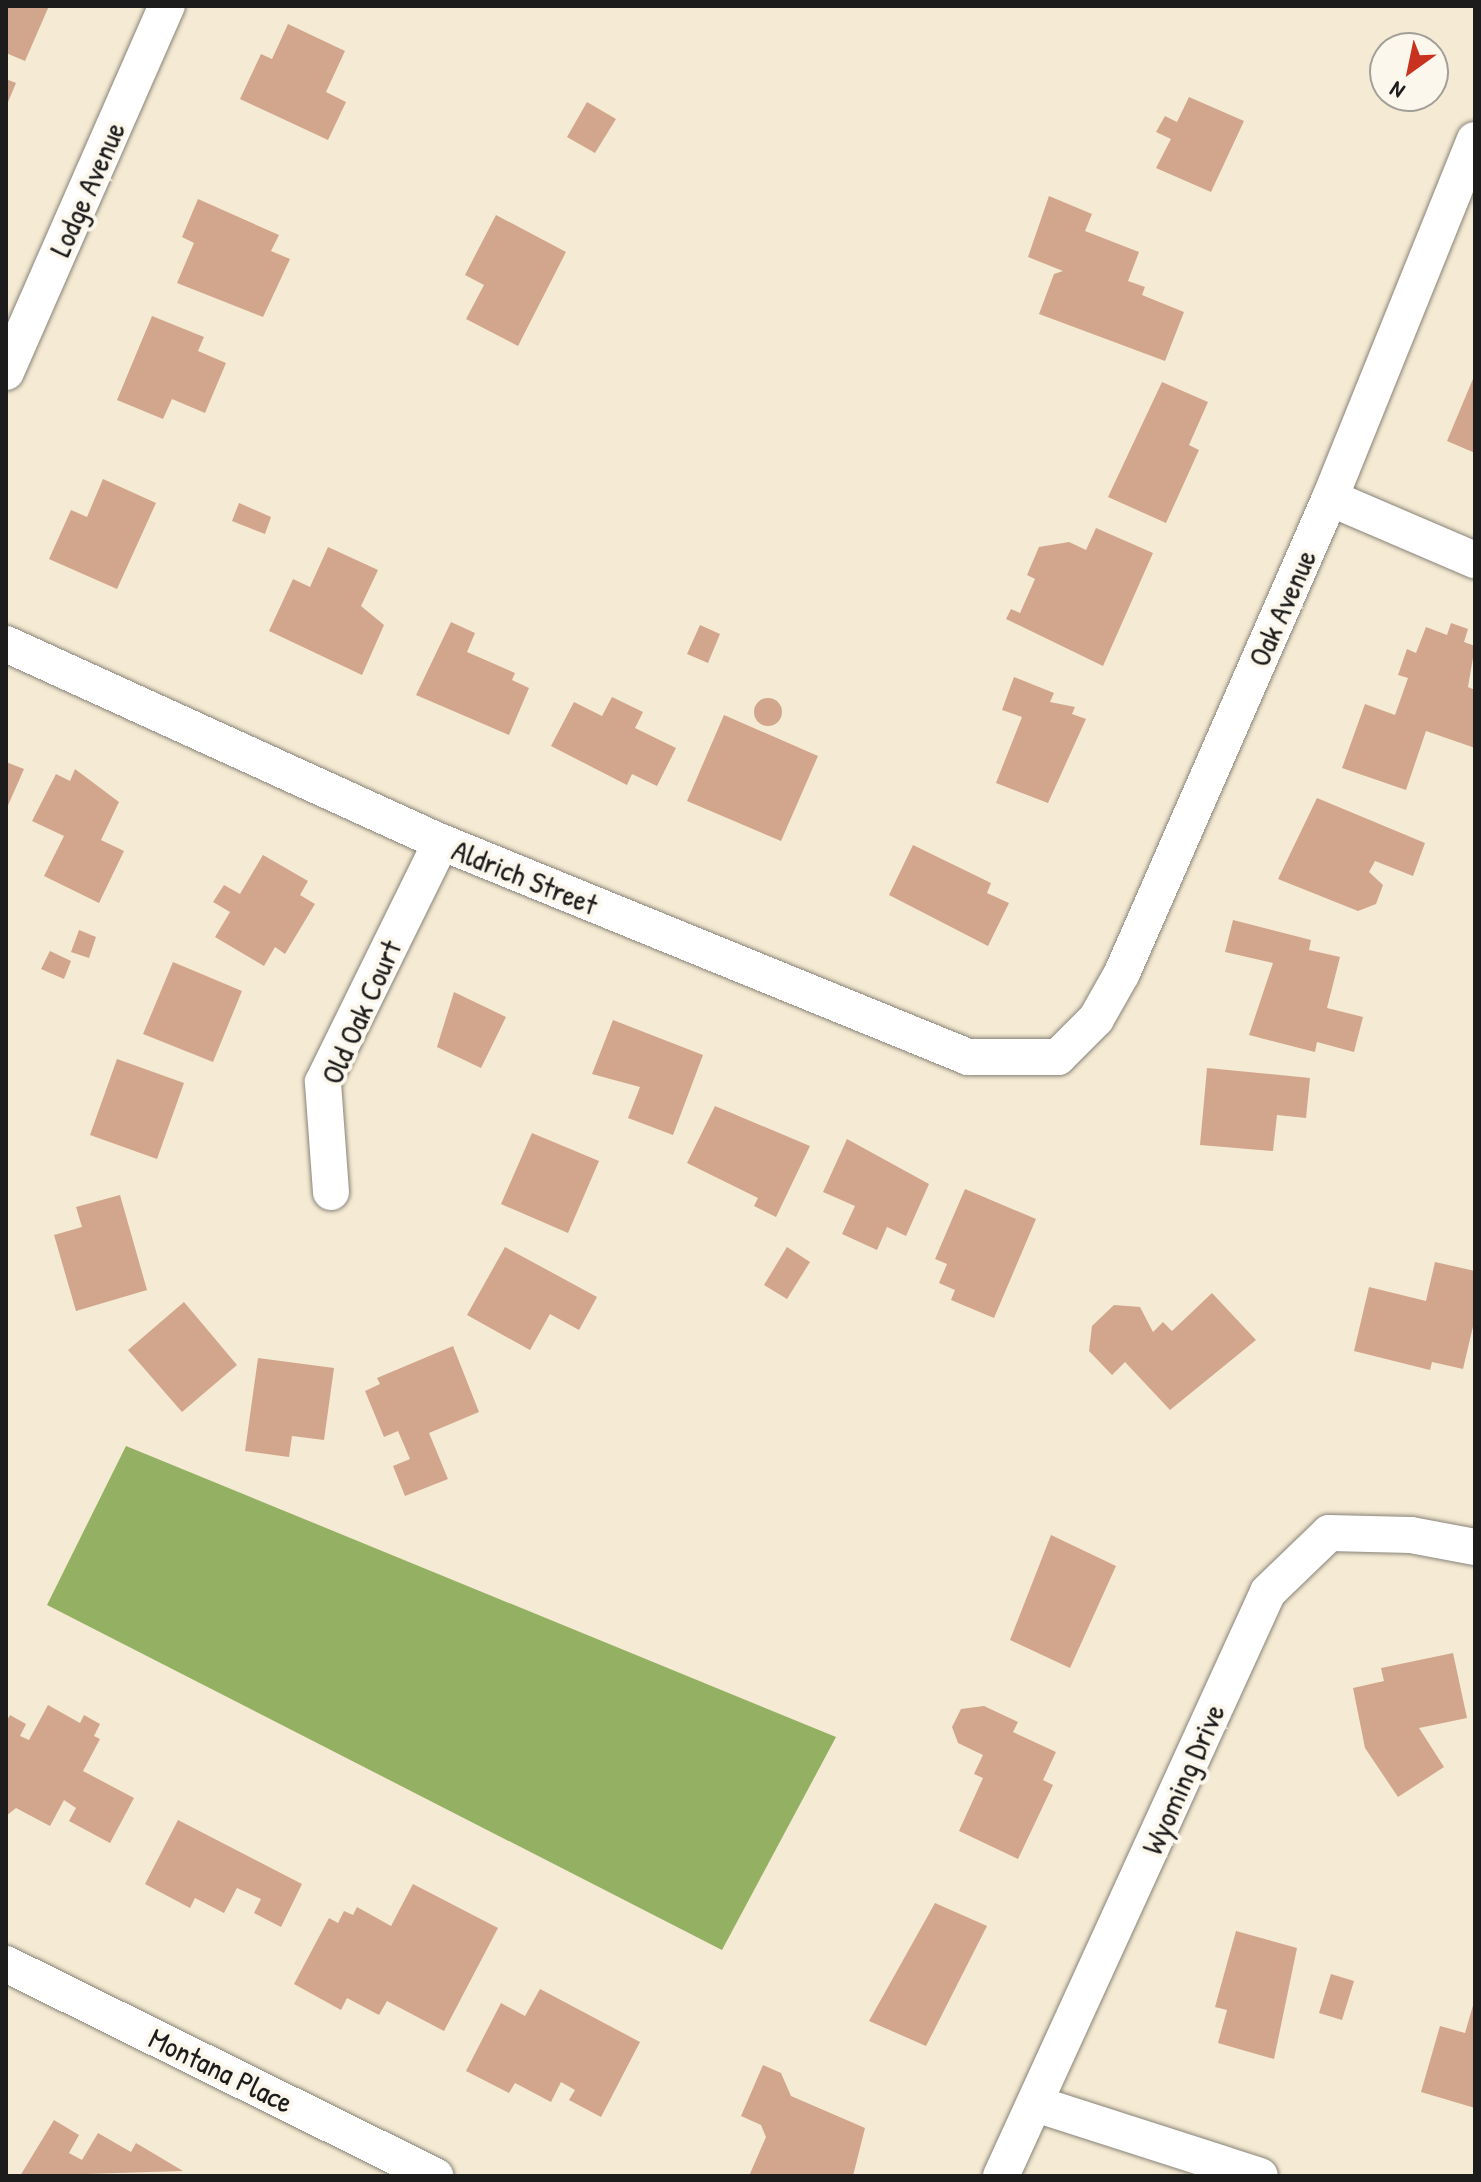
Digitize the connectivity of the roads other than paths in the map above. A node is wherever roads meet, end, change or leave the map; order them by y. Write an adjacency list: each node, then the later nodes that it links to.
1 (167, 6): 3 (street, Lodge Avenue)
2 (1475, 140): 4 (street, Oak Avenue)
3 (6, 372)
4 (1330, 498): 5 (street); 8 (street, Oak Avenue)
5 (1475, 560)
6 (6, 644): 7 (street, Aldrich Street)
7 (441, 842): 8 (street, Aldrich Street); 9 (street, Old Oak Court)
8 (1058, 1057)
9 (331, 1192)
10 (1475, 1547): 12 (street, Wyoming Drive)
11 (6, 1964): 13 (street, Montana Place)
12 (1036, 2104): 14 (street, Wyoming Drive); 15 (street)
13 (435, 2176)
14 (1001, 2176)
15 (1260, 2176)

